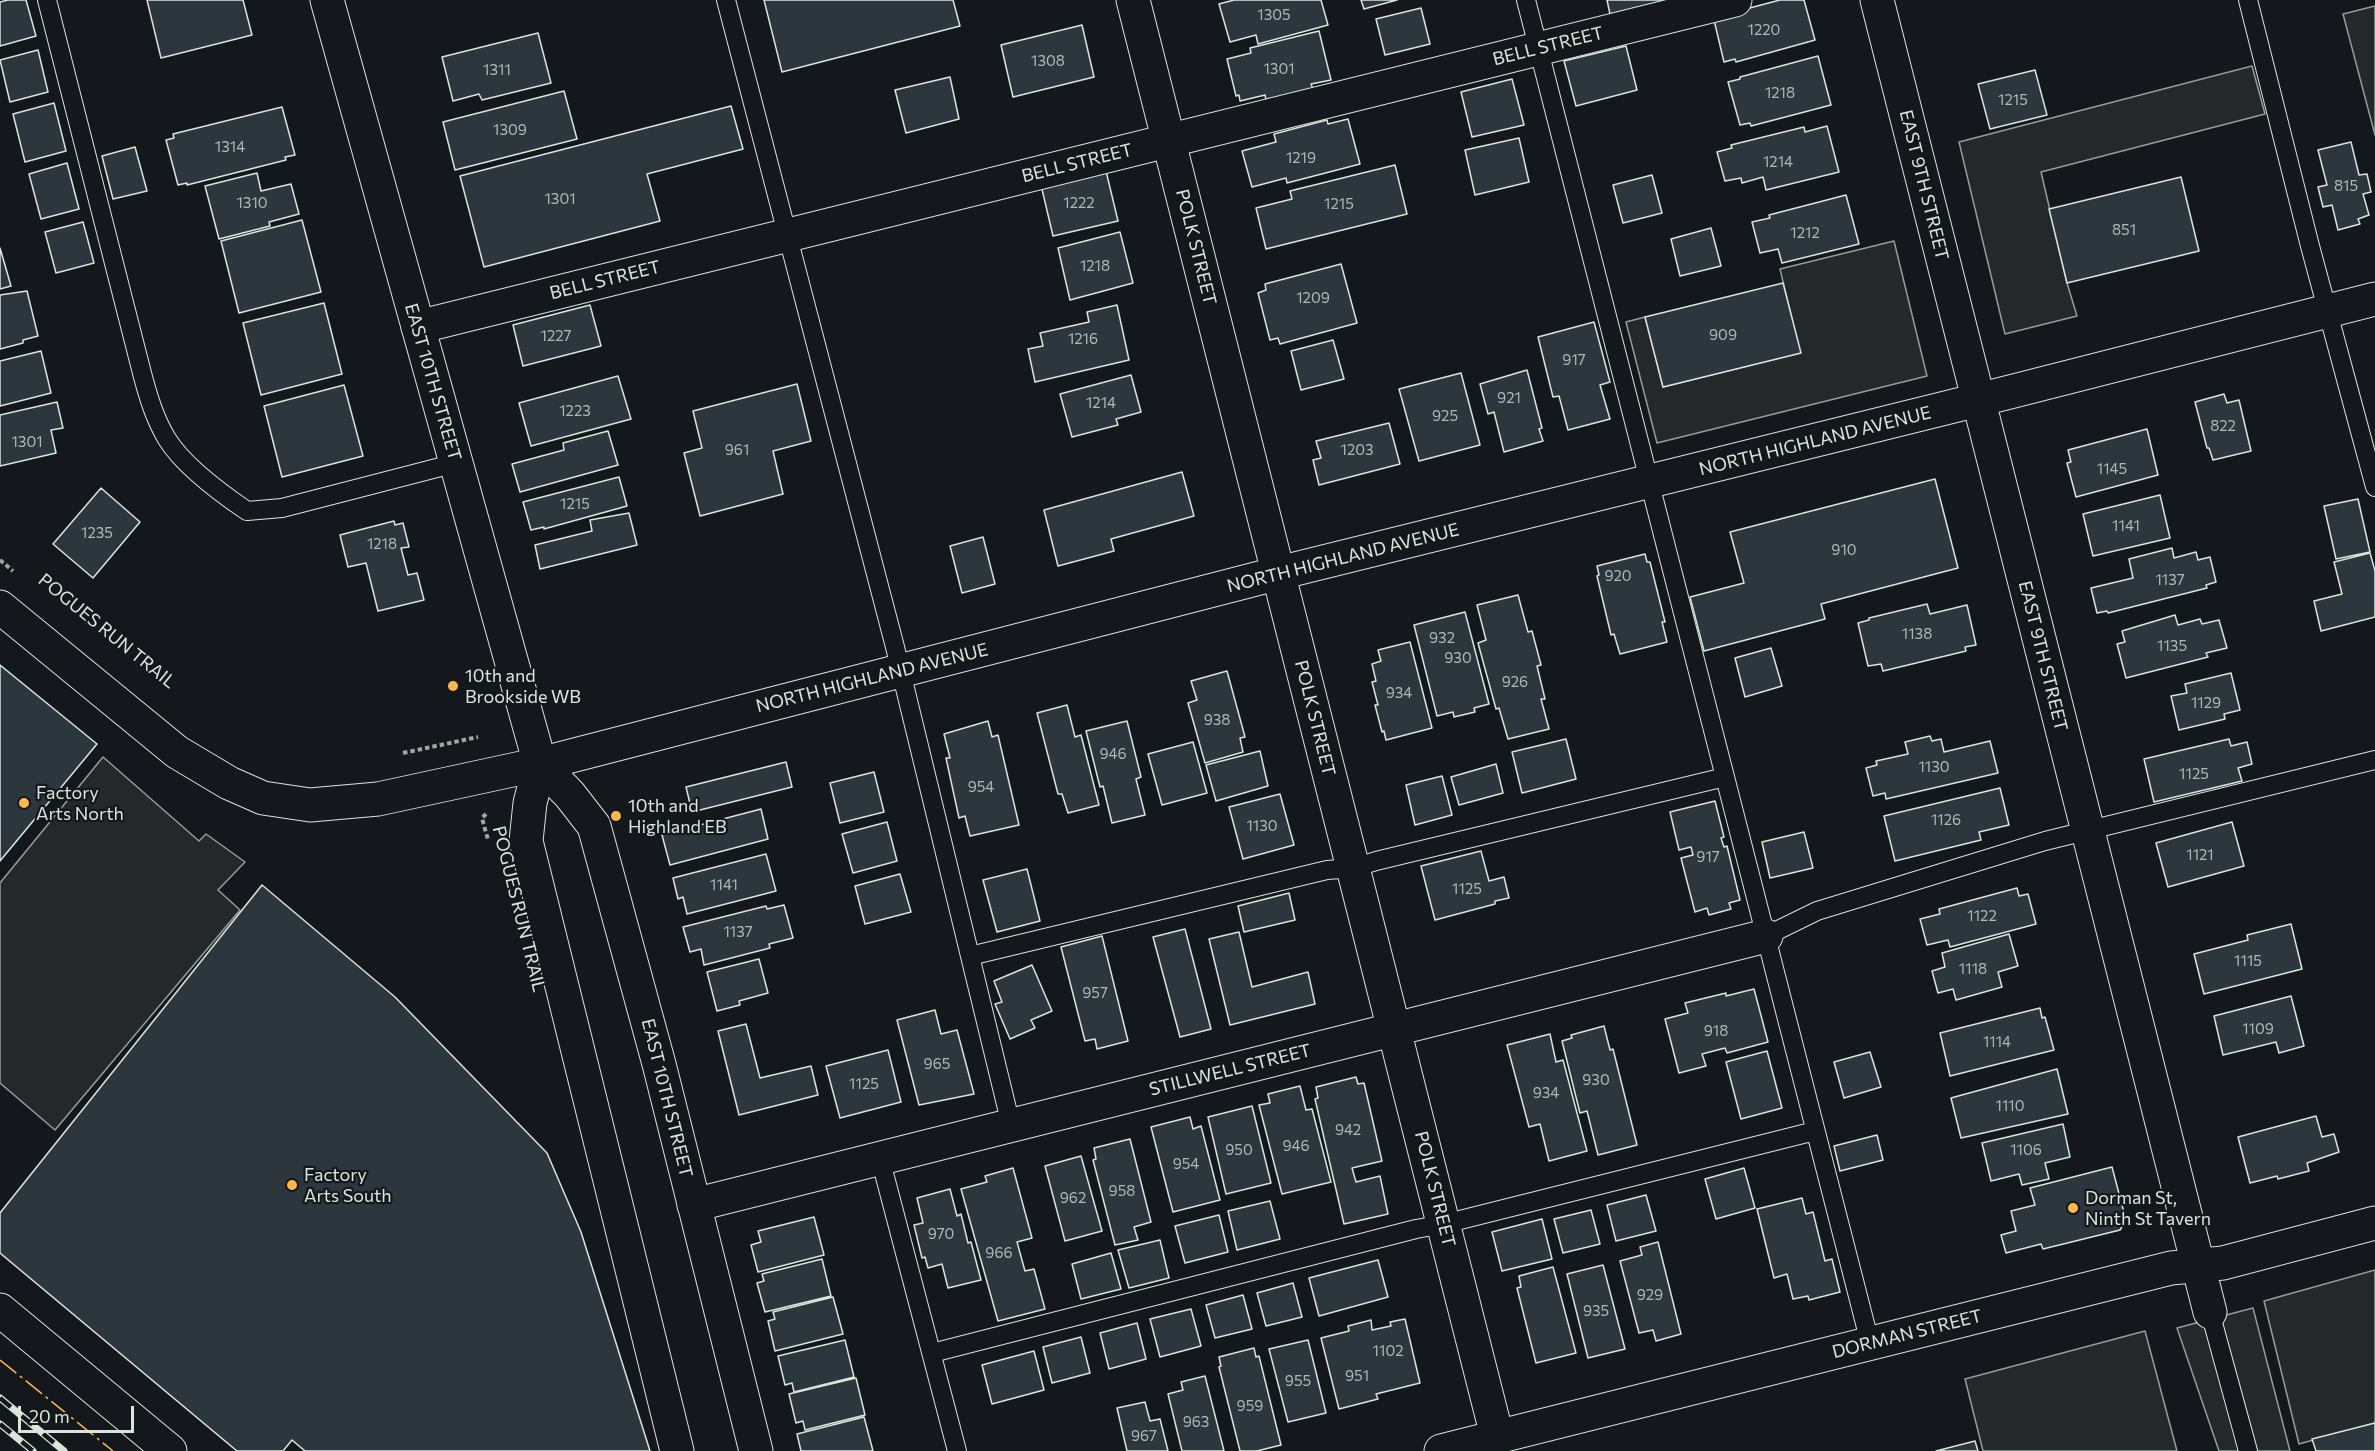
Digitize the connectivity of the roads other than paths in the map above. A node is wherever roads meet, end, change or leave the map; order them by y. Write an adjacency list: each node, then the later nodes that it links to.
1 (48, 0): 16 (lane)
2 (327, 0): 14 (street, EAST 10TH STREET)
3 (726, 0): 11 (lane)
4 (1133, 0): 10 (street, POLK STREET)
5 (1526, 0): 9 (lane)
6 (1736, 0): 9 (street, BELL STREET)
7 (1877, 0): 15 (street, EAST 9TH STREET)
8 (2248, 0): 13 (lane)
9 (1538, 49): 10 (street, BELL STREET); 17 (lane)
10 (1169, 140): 11 (street, BELL STREET); 19 (street, POLK STREET)
11 (788, 235): 14 (street, BELL STREET); 21 (lane)
12 (2375, 299): 13 (street, NORTH HIGHLAND AVENUE)
13 (2328, 311): 15 (street, NORTH HIGHLAND AVENUE); 18 (lane)
14 (418, 327): 16 (street, EAST 10TH STREET)
15 (1979, 400): 17 (street, NORTH HIGHLAND AVENUE); 25 (street, EAST 9TH STREET)
16 (456, 462): 23 (street, EAST 10TH STREET)
17 (1650, 482): 19 (street, NORTH HIGHLAND AVENUE); 24 (lane)
18 (2375, 487)
19 (1279, 573): 21 (street, NORTH HIGHLAND AVENUE); 26 (street, POLK STREET)
20 (0, 607): 23 (street, NORTH HIGHLAND AVENUE)
21 (899, 670): 23 (street, NORTH HIGHLAND AVENUE); 28 (lane)
22 (2375, 760): 25 (lane)
23 (540, 764): 33 (street, EAST 10TH STREET); 43 (street, EAST 10TH STREET)
24 (1725, 777): 26 (lane); 27 (lane)
25 (2087, 829): 27 (lane); 36 (street, EAST 9TH STREET)
26 (1354, 868): 28 (lane); 29 (street, POLK STREET)
27 (1766, 936): 29 (street, STILLWELL STREET); 31 (lane)
28 (970, 956): 30 (lane)
29 (1394, 1029): 30 (street, STILLWELL STREET); 35 (street, POLK STREET)
30 (1011, 1125): 32 (street, STILLWELL STREET)
31 (1815, 1131): 35 (lane); 39 (lane)
32 (880, 1158): 33 (street, STILLWELL STREET); 40 (lane)
33 (694, 1205): 44 (street, EAST 10TH STREET)
34 (2375, 1223): 36 (street, DORMAN STREET)
35 (1444, 1224): 40 (lane); 41 (street, POLK STREET)
36 (2197, 1265): 38 (street, EAST 9TH STREET); 39 (street, DORMAN STREET)
37 (0, 1310): 42 (street)
38 (2210, 1312): 47 (lane)
39 (1870, 1344): 41 (street, DORMAN STREET)
40 (932, 1353): 45 (lane)
41 (1497, 1436): 46 (street, DORMAN STREET)
42 (170, 1451)
43 (677, 1451)
44 (756, 1451)
45 (957, 1451)
46 (1441, 1451)
47 (2248, 1451)

